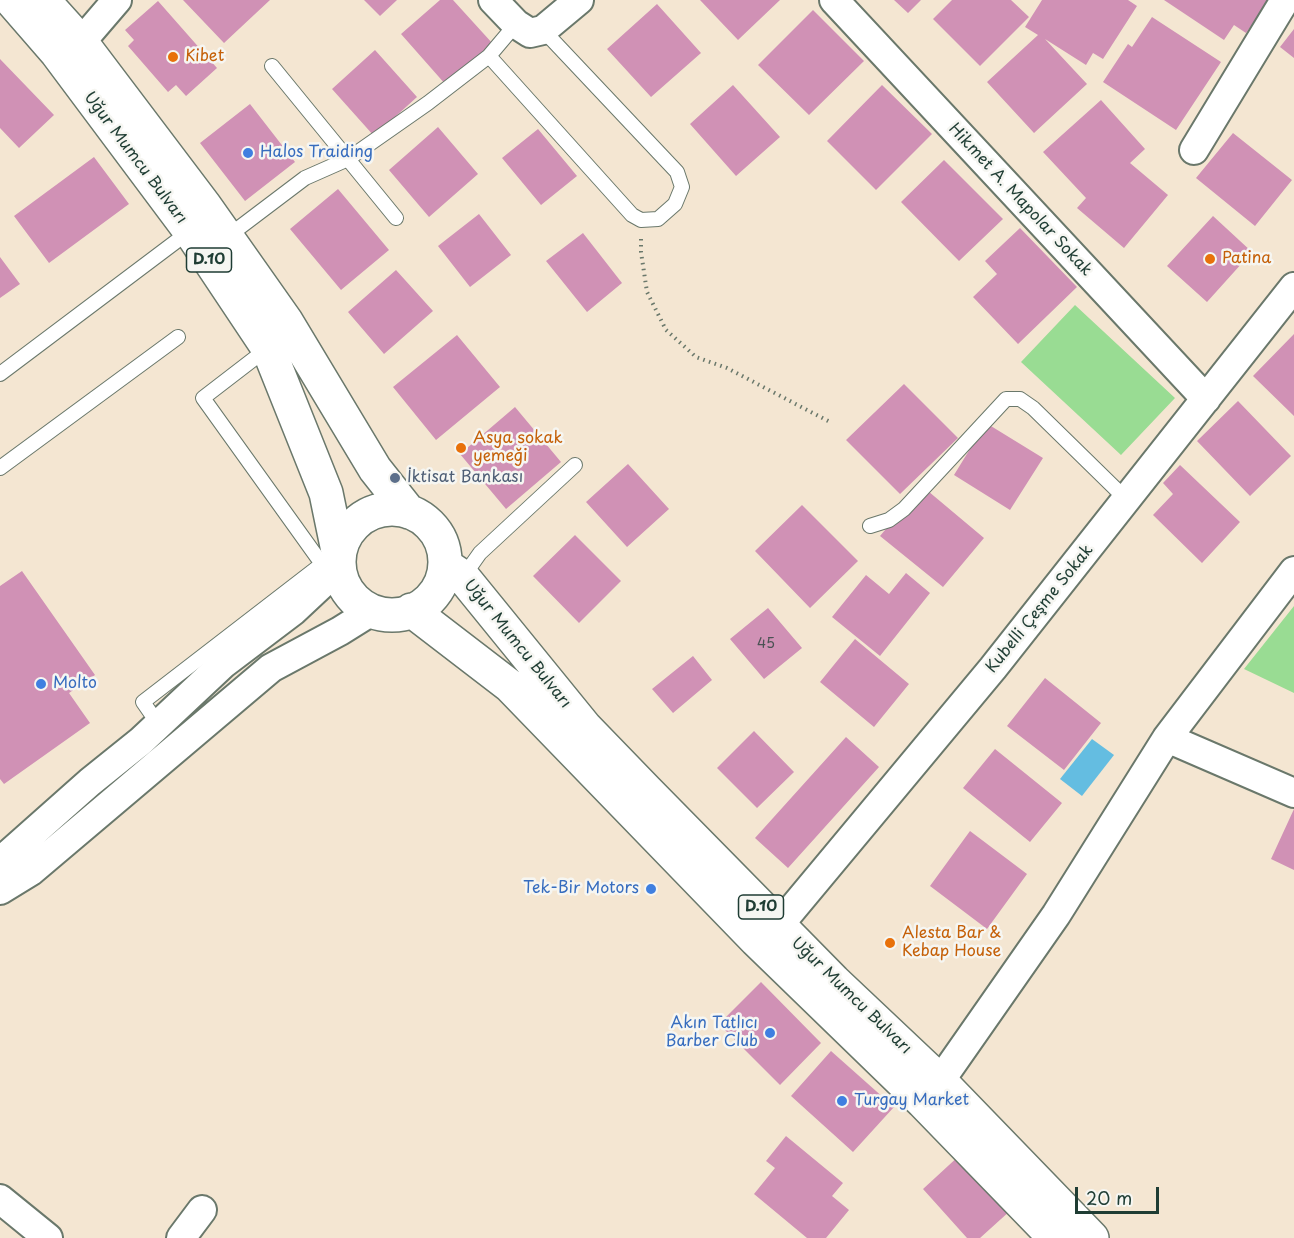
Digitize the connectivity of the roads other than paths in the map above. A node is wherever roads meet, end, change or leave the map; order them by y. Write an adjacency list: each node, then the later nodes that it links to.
1 (11, 0): 16 (main road, Uğur Mumcu Bulvarı / D.10)
2 (43, 0): 10 (main road, Uğur Mumcu Bulvarı / D.10)
3 (117, 0): 10 (street)
4 (493, 0): 8 (street)
5 (579, 0): 9 (street)
6 (834, 0): 22 (street, Hikmet A. Mapolar Sokak)
7 (1285, 0): 13 (street)
8 (516, 24): 9 (street); 11 (lane)
9 (543, 30): 11 (lane)
10 (81, 42): 17 (main road, Uğur Mumcu Bulvarı / D.10)
11 (489, 56): 14 (lane)
12 (272, 66): 14 (lane)
13 (1194, 150)
14 (348, 159): 15 (lane); 17 (lane)
15 (396, 218)
16 (190, 231): 20 (main road, Uğur Mumcu Bulvarı / D.10); 21 (lane)
17 (227, 237): 26 (main road, Uğur Mumcu Bulvarı / D.10)
18 (1294, 287): 22 (street, Kubelli Çeşme Sokak)
19 (178, 337): 24 (lane)
20 (268, 348): 28 (main road, Uğur Mumcu Bulvarı / D.10); 33 (lane)
21 (0, 374)
22 (1206, 399): 25 (street, Kubelli Çeşme Sokak)
23 (575, 465): 29 (lane)
24 (0, 468)
25 (1127, 500): 27 (lane); 39 (street, Kubelli Çeşme Sokak)
26 (409, 512): 28 (main road); 29 (main road, D.10)
27 (870, 526)
28 (339, 562): 31 (main road, D.10); 33 (street)
29 (454, 571): 32 (main road); 39 (main road, Uğur Mumcu Bulvarı / D.10)
30 (1294, 571): 35 (street)
31 (372, 610): 32 (main road); 34 (street)
32 (411, 610): 45 (main road, Uğur Mumcu Bulvarı / D.10)
33 (167, 717): 34 (street); 37 (street)
34 (193, 734): 38 (street)
35 (1167, 738): 36 (street); 40 (street)
36 (1294, 793)
37 (0, 873)
38 (0, 890)
39 (779, 925): 40 (main road, Uğur Mumcu Bulvarı / D.10)
40 (940, 1082): 46 (main road, Uğur Mumcu Bulvarı / D.10)
41 (0, 1199): 43 (street)
42 (202, 1210): 44 (street)
43 (48, 1238)
44 (181, 1238)
45 (1055, 1238)
46 (1092, 1238)

